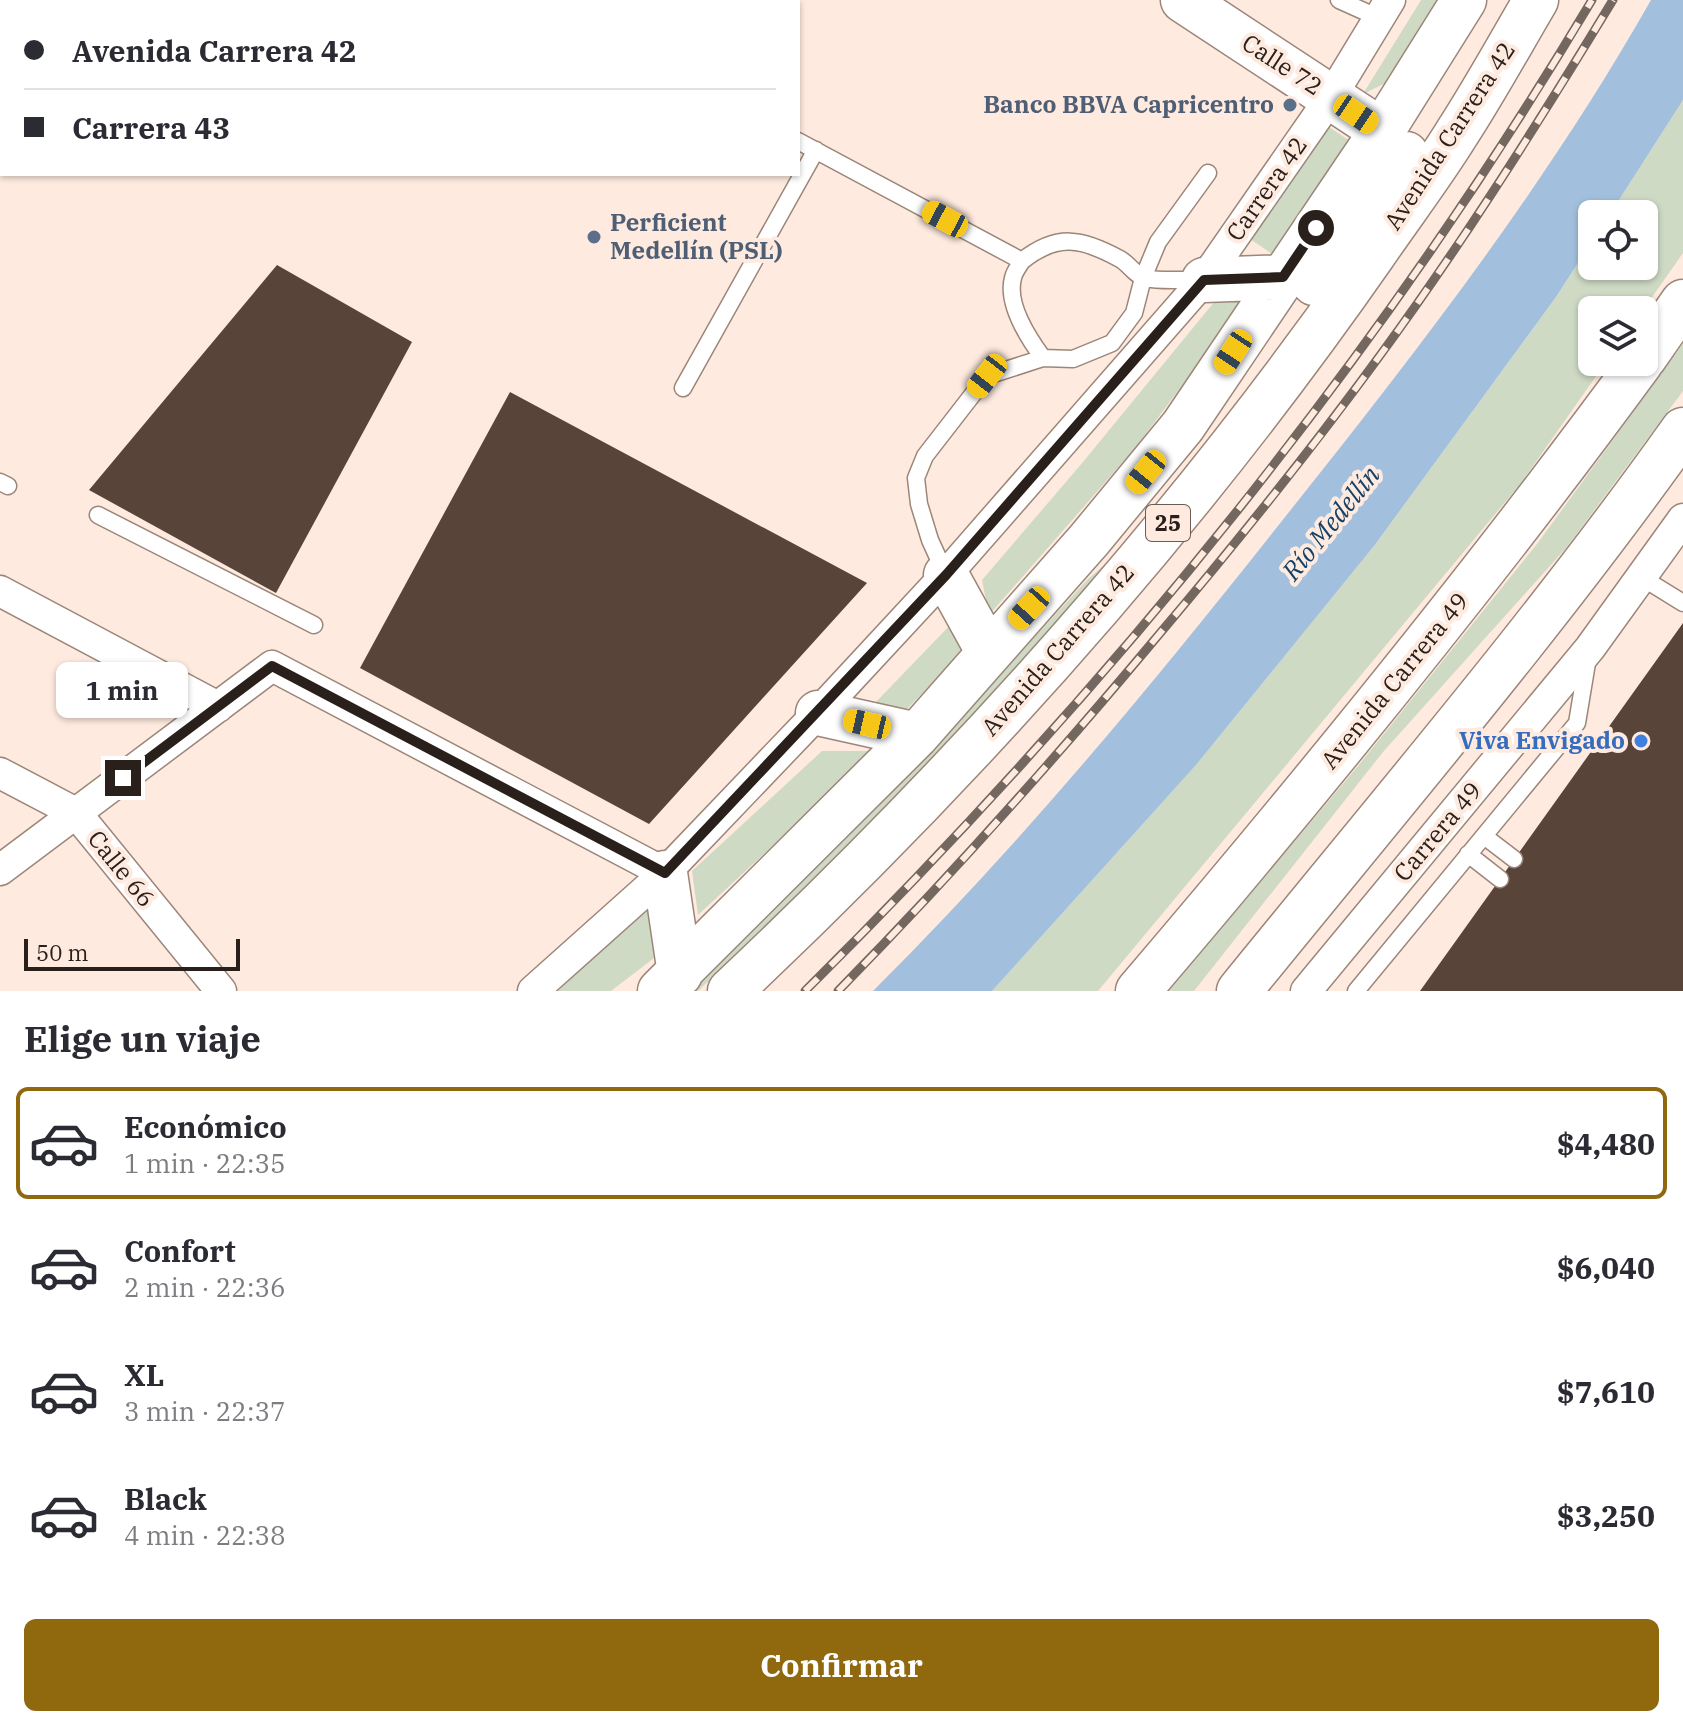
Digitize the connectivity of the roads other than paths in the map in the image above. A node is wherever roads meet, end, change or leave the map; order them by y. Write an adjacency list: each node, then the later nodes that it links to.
1 (1183, 0): 7 (main road, Calle 72)
2 (1339, 0): 6 (lane)
3 (1464, 0): 8 (main road, Avenida Carrera 42 / 25)
4 (1519, 0): 21 (main road)
5 (1536, 0): 46 (main road, Avenida Carrera 42 / 25)
6 (1384, 9): 7 (street, Carrera 42)
7 (1331, 97): 8 (main road, Calle 72); 15 (street, Carrera 42)
8 (1382, 131): 13 (main road, Avenida Carrera 42 / 25)
9 (800, 142): 10 (lane)
10 (816, 150): 12 (lane); 20 (lane)
11 (1208, 173): 14 (lane)
12 (1022, 261): 14 (lane); 18 (lane)
13 (1283, 277): 15 (main road); 21 (main road, Avenida Carrera 42 / 25)
14 (1143, 278): 15 (lane); 18 (lane)
15 (1204, 280): 25 (street, Carrera 42)
16 (1683, 302): 17 (main road, Avenida Carrera 49)
17 (1658, 338)
18 (1043, 358): 25 (lane)
19 (1631, 376): 47 (main road, Avenida Carrera 49)
20 (683, 388)
21 (1183, 426): 31 (main road, Avenida Carrera 42 / 25)
22 (1683, 430): 48 (main road)
23 (98, 515): 29 (lane)
24 (1683, 519): 26 (street, Carrera 49)
25 (946, 575): 31 (main road); 33 (street, Carrera 42)
26 (1641, 577): 28 (lane); 30 (street, Carrera 49)
27 (0, 591): 32 (street)
28 (1683, 603)
29 (314, 625)
30 (1590, 648): 37 (lane); 49 (street, Carrera 49)
31 (989, 653): 34 (main road, Avenida Carrera 42 / 25)
32 (218, 707): 36 (street); 41 (street)
33 (818, 713): 34 (main road); 41 (street, Carrera 42)
34 (917, 735): 43 (main road, Avenida Carrera 42 / 25)
35 (0, 773): 36 (street, Calle 66)
36 (76, 813): 40 (street); 44 (street, Calle 66)
37 (1484, 836): 38 (lane); 39 (lane)
38 (1468, 854): 42 (lane); 50 (lane)
39 (1514, 859)
40 (0, 870)
41 (665, 873): 43 (main road); 45 (street, Carrera 42)
42 (1500, 879)
43 (670, 982)
44 (221, 991)
45 (533, 991)
46 (730, 991)
47 (1138, 991)
48 (1239, 991)
49 (1306, 991)
50 (1356, 991)

